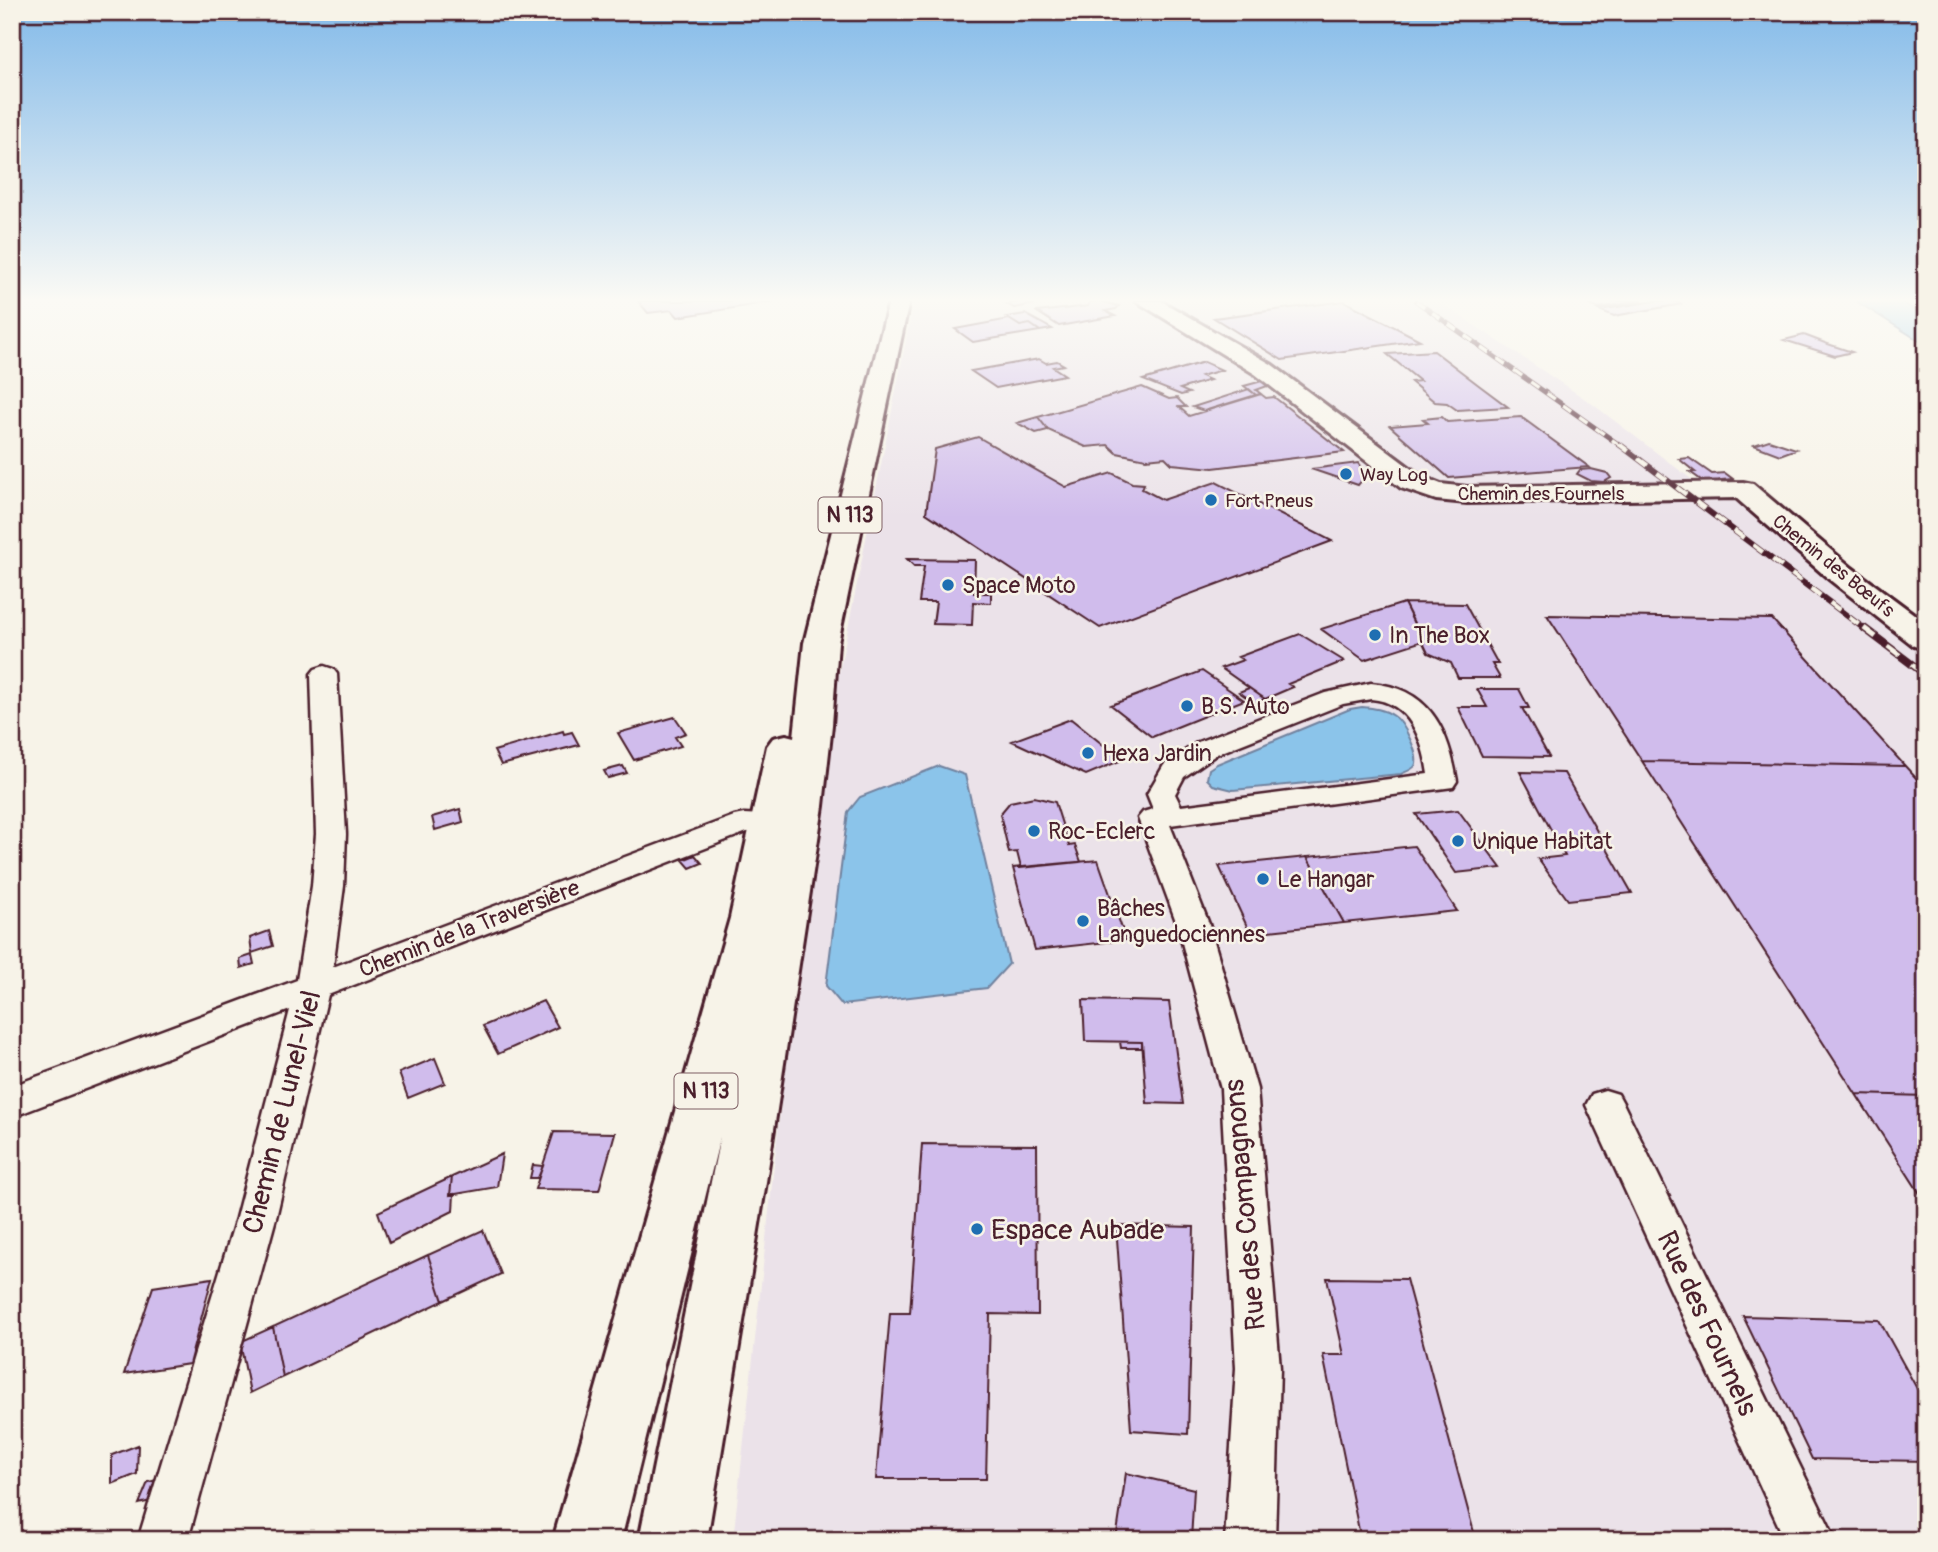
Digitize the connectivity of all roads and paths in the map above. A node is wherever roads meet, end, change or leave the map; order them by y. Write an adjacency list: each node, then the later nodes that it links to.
1 (882, 373): 5 (main road, N 113)
2 (1269, 373): 3 (main road, Chemin des Fournels)
3 (1743, 490): 4 (main road, Chemin des Bœufs)
4 (1926, 639)
5 (821, 643): 8 (main road, N 113); 14 (main road, N 113)
6 (324, 674): 9 (street, Chemin de Lunel-Viel)
7 (1171, 816): 7 (street); 15 (street, Rue des Compagnons)
8 (770, 823): 9 (street, Chemin de la Traversière); 13 (main road, N 113)
9 (314, 986): 10 (street, Chemin de la Traversière); 12 (street, Chemin de Lunel-Viel)
10 (12, 1102)
11 (1605, 1105): 16 (street, Rue des Fournels)
12 (163, 1540)
13 (587, 1540)
14 (673, 1540)
15 (1250, 1540)
16 (1811, 1540)

